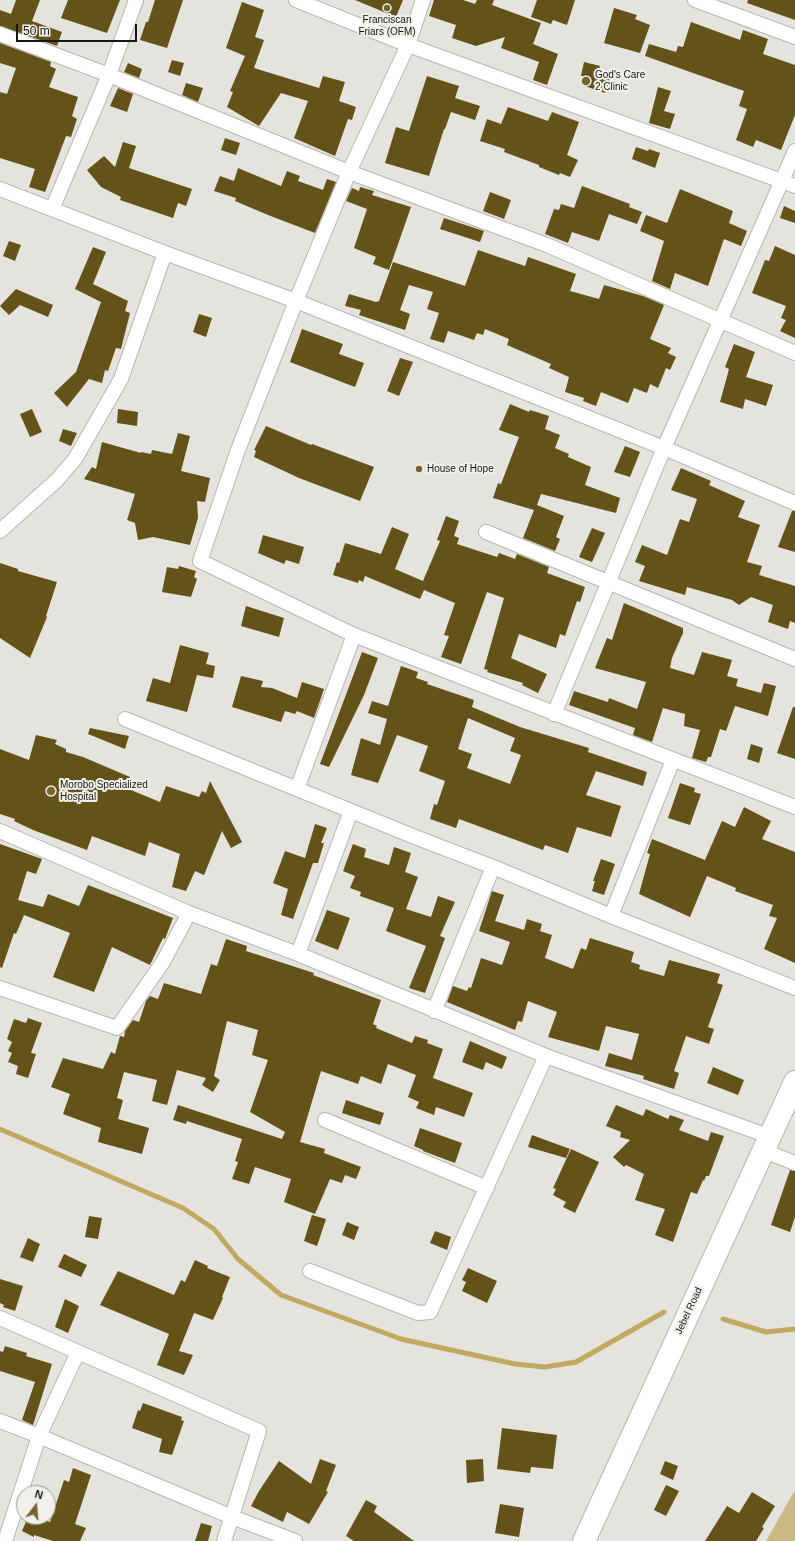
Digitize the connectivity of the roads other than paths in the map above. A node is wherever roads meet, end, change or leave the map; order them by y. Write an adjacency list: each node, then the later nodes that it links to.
1 (136, 0): 8 (street)
2 (296, 0): 7 (street)
3 (423, 0): 7 (street)
4 (695, 0): 6 (street)
5 (0, 34): 8 (street)
6 (795, 38)
7 (408, 45): 10 (street); 11 (street)
8 (109, 75): 10 (street); 14 (street)
9 (795, 151): 11 (street)
10 (349, 172): 16 (street); 17 (street)
11 (781, 180): 12 (street); 17 (street)
12 (795, 186)
13 (0, 190): 14 (street)
14 (52, 210): 15 (street)
15 (165, 254): 16 (street); 21 (street)
16 (296, 301): 19 (street); 24 (street)
17 (720, 320): 18 (street); 19 (street)
18 (795, 353)
19 (664, 448): 20 (street); 23 (street)
20 (795, 503)
21 (0, 531)
22 (486, 532): 23 (street)
23 (609, 582): 25 (street); 26 (street)
24 (354, 635): 26 (street); 29 (street)
25 (795, 659)
26 (554, 714): 28 (street)
27 (126, 719): 29 (street)
28 (673, 760): 30 (street); 35 (street)
29 (297, 789): 31 (street)
30 (795, 808)
31 (351, 811): 33 (street); 36 (street)
32 (0, 830): 34 (street)
33 (493, 867): 35 (street); 39 (street)
34 (189, 913): 36 (street); 37 (street)
35 (611, 916): 38 (street)
36 (298, 954): 39 (street)
37 (0, 988)
38 (795, 988)
39 (434, 1011): 40 (street)
40 (546, 1056): 43 (street); 45 (street)
41 (795, 1082): 43 (main road, Jebel Road)
42 (325, 1120): 45 (street)
43 (768, 1144): 44 (street); 55 (main road, Jebel Road)
44 (795, 1163)
45 (487, 1188): 46 (street)
46 (310, 1271)
47 (0, 1318): 48 (street)
48 (78, 1352): 50 (street); 51 (street)
49 (0, 1421): 50 (street)
50 (39, 1436): 51 (street); 52 (street)
51 (232, 1518): 53 (street); 54 (street)
52 (5, 1541)
53 (224, 1541)
54 (295, 1541)
55 (584, 1541)

